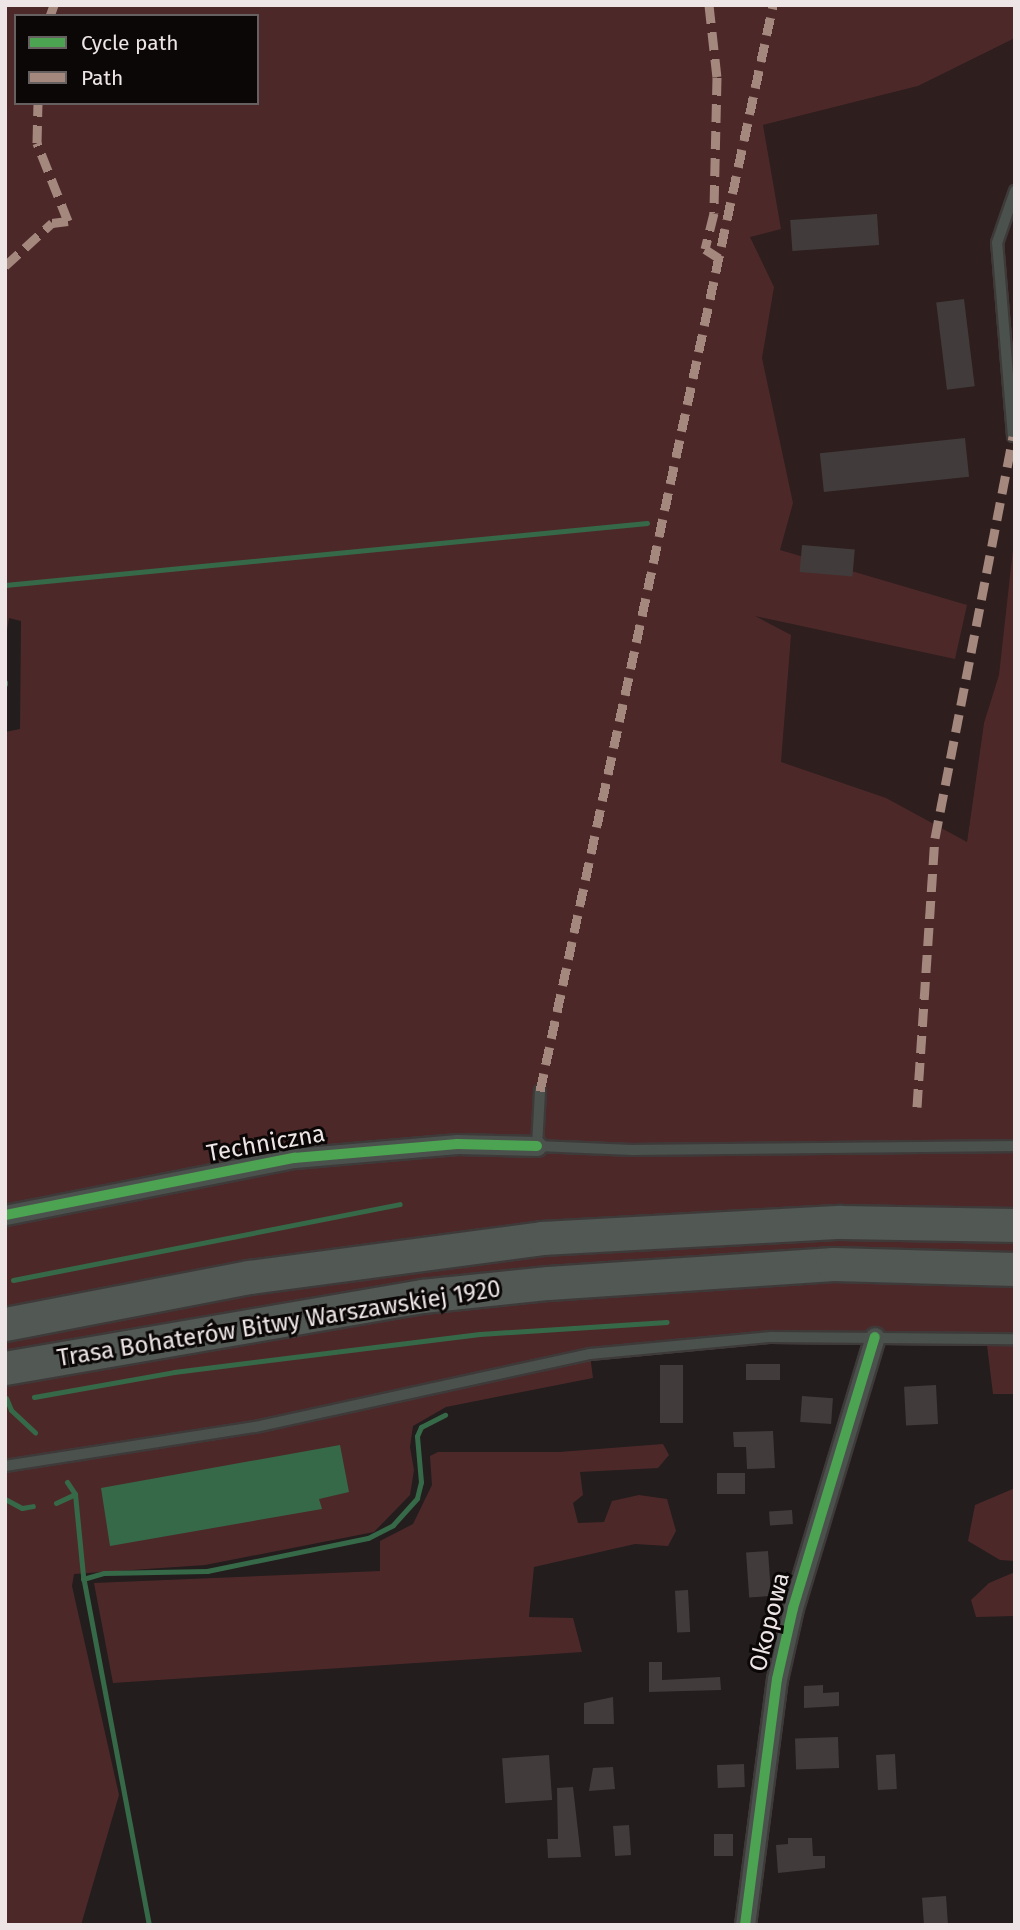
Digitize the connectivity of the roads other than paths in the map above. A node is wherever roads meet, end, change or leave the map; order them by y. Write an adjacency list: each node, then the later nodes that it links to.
1 (1015, 191): 2 (lane)
2 (1013, 436)
3 (540, 1091): 4 (lane)
4 (537, 1146): 5 (lane); 6 (street, Techniczna)
5 (1015, 1146)
6 (5, 1215)
7 (1015, 1224): 9 (highway, Trasa Bohaterów Bitwy Warszawskiej 1920)
8 (1015, 1269): 14 (highway, Trasa Bohaterów Bitwy Warszawskiej 1920)
9 (88, 1307): 10 (highway); 11 (highway, Trasa Bohaterów Bitwy Warszawskiej 1920)
10 (5, 1313)
11 (5, 1324)
12 (875, 1337): 13 (lane); 15 (lane); 16 (street, Okopowa)
13 (1015, 1339)
14 (5, 1368)
15 (5, 1466)
16 (745, 1925)

